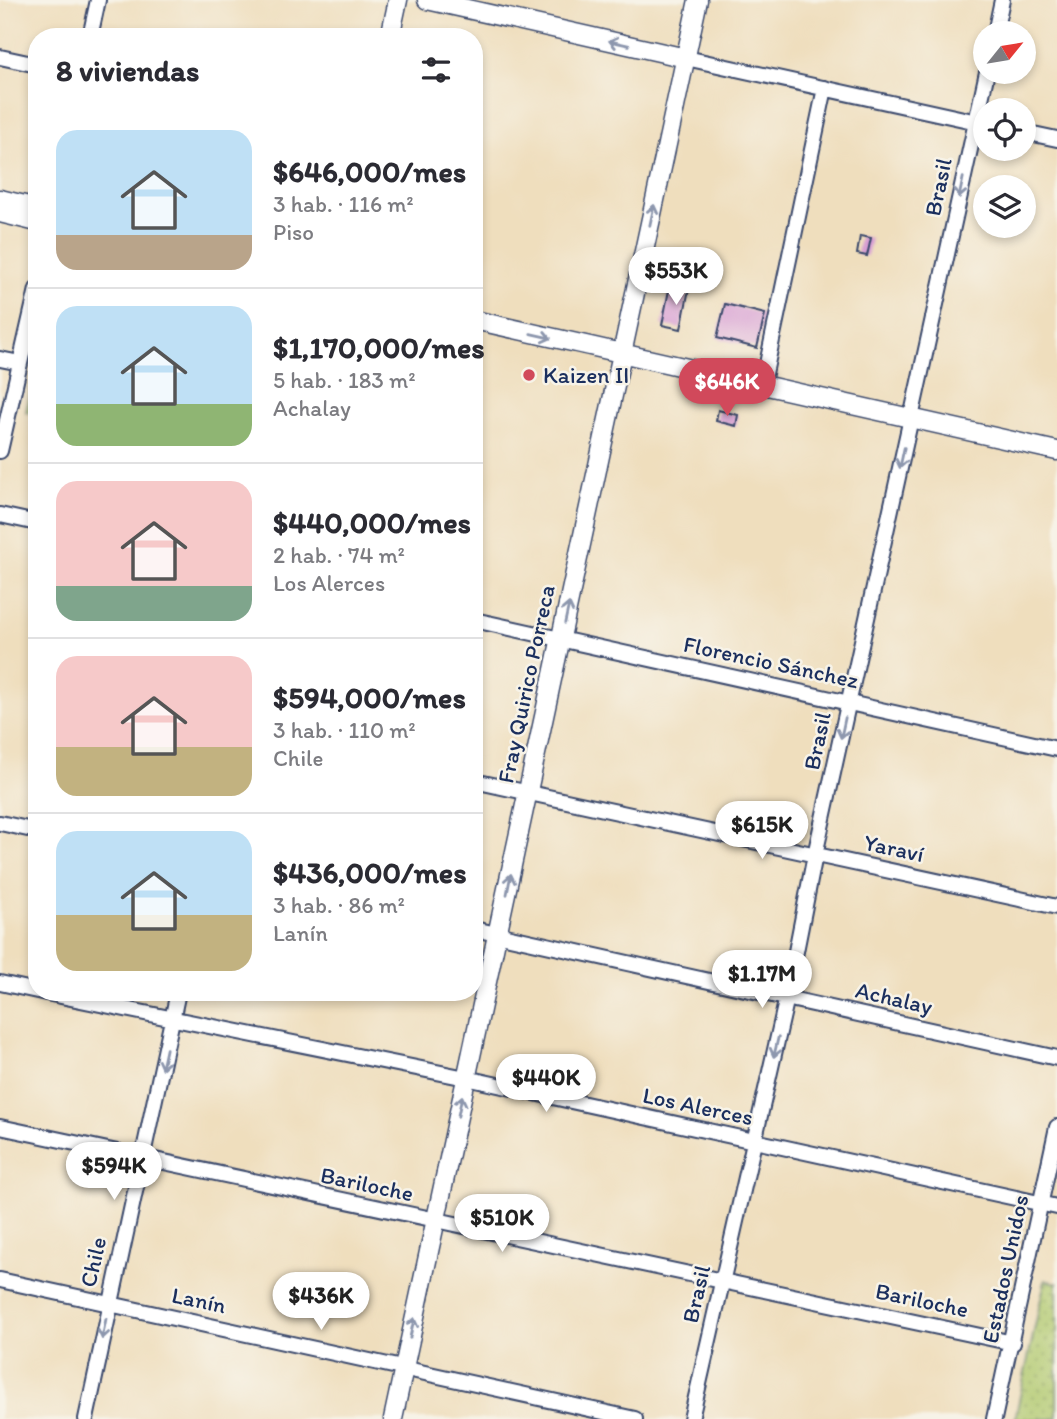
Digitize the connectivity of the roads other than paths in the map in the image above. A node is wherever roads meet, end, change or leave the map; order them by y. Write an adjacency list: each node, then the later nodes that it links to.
1 (98, 0): 7 (street)
2 (398, 0): 8 (main road)
3 (428, 0): 10 (main road, one-way to 3)
4 (698, 0): 10 (main road, Fray Quirico Porreca)
5 (1002, 0): 6 (street)
6 (998, 21)
7 (92, 28)
8 (392, 28)
9 (0, 57): 11 (street)
10 (686, 58): 12 (street); 23 (main road, Fray Quirico Porreca, one-way to 10)
11 (28, 63)
12 (825, 88): 13 (street); 26 (street)
13 (973, 120)
14 (1036, 135): 15 (street)
15 (1057, 139)
16 (973, 156): 27 (street, Brasil, one-way to 27)
17 (0, 200): 18 (main road)
18 (28, 206)
19 (0, 214): 20 (main road)
20 (28, 220)
21 (483, 322): 23 (main road, one-way to 23)
22 (28, 328): 25 (street)
23 (622, 354): 26 (main road); 33 (main road, Fray Quirico Porreca, one-way to 23)
24 (0, 359): 25 (street)
25 (20, 363): 29 (street)
26 (763, 383): 27 (main road)
27 (911, 417): 28 (main road); 34 (street, Brasil, one-way to 34)
28 (1056, 447)
29 (0, 452)
30 (0, 515): 31 (street)
31 (28, 521)
32 (483, 622): 33 (street, Florencio Sánchez)
33 (561, 639): 34 (street, Florencio Sánchez); 37 (main road, Fray Quirico Porreca)
34 (848, 703): 35 (street, Florencio Sánchez); 40 (street, Brasil, one-way to 40)
35 (1057, 749)
36 (483, 783): 37 (street, Yaraví)
37 (528, 793): 40 (street, Yaraví); 43 (main road, Fray Quirico Porreca, one-way to 37)
38 (0, 822): 39 (street)
39 (28, 829)
40 (815, 855): 41 (street, Yaraví); 46 (street, Brasil)
41 (1057, 907)
42 (483, 931): 43 (street, Achalay)
43 (499, 934): 46 (street, Achalay); 51 (main road, Fray Quirico Porreca)
44 (0, 983): 45 (street, Los Alerces)
45 (28, 989)
46 (787, 997): 50 (street, Achalay); 54 (street, Brasil, one-way to 54)
47 (80, 1001): 49 (street, Los Alerces)
48 (176, 1001): 49 (street, Chile)
49 (172, 1021): 51 (street, Los Alerces); 55 (street, Chile, one-way to 55)
50 (1057, 1058)
51 (466, 1078): 54 (street, Los Alerces); 58 (main road, Fray Quirico Porreca, one-way to 51)
52 (0, 1127): 55 (street, Bariloche)
53 (1057, 1128): 56 (street, Estados Unidos)
54 (754, 1142): 56 (street, Los Alerces); 60 (street, Brasil)
55 (142, 1158): 58 (street, Bariloche); 61 (street, Chile)
56 (1041, 1203): 57 (street, Los Alerces); 62 (street, Estados Unidos)
57 (1057, 1207)
58 (435, 1222): 60 (street, Bariloche); 63 (main road, Fray Quirico Porreca, one-way to 58)
59 (0, 1280): 61 (street, Lanín)
60 (721, 1282): 62 (street, Bariloche); 67 (street, Brasil)
61 (109, 1304): 63 (street, Lanín); 64 (street, Chile, one-way to 64)
62 (1013, 1343): 68 (street, Estados Unidos)
63 (403, 1368): 65 (main road, Fray Quirico Porreca); 66 (street, Lanín)
64 (86, 1419)
65 (393, 1419)
66 (635, 1419)
67 (691, 1419)
68 (994, 1419)

